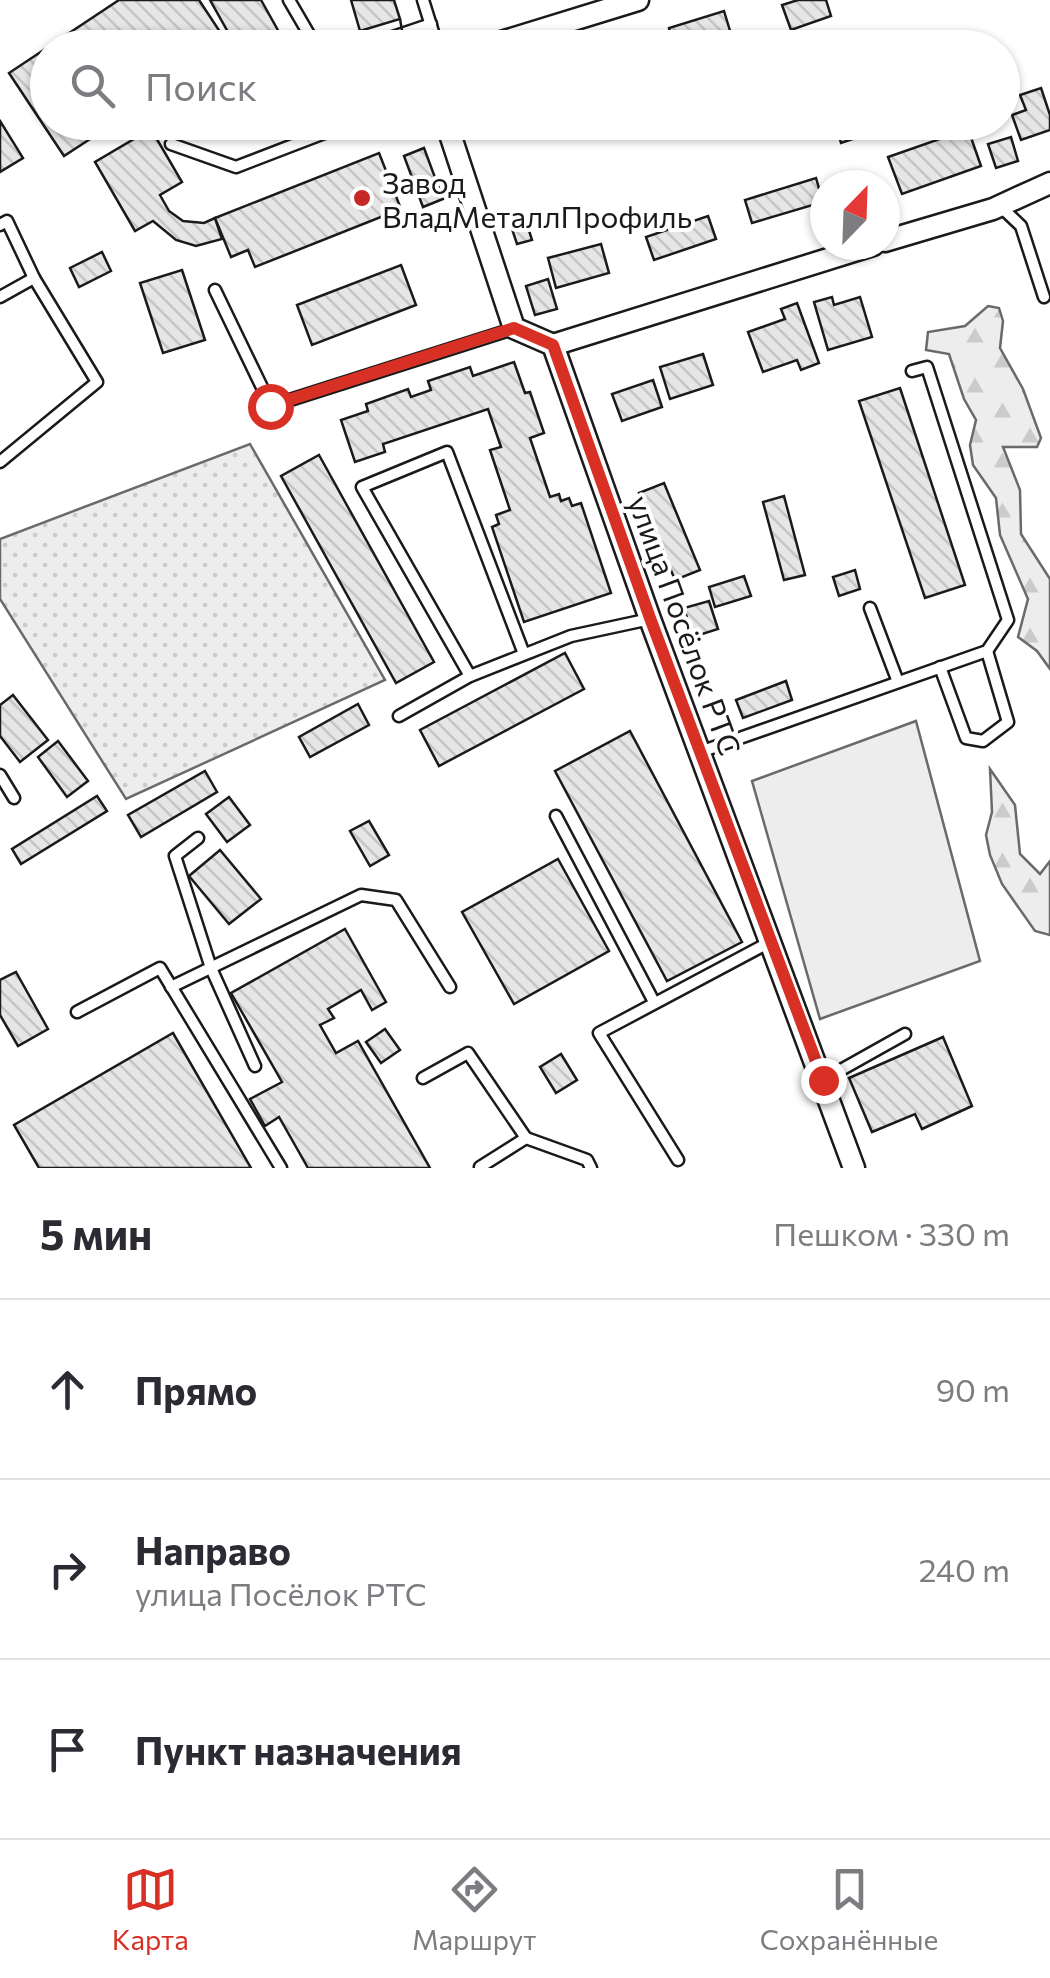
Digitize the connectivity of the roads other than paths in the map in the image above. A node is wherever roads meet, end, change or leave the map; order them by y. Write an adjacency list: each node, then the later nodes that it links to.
1 (289, 0): 5 (lane)
2 (423, 0): 4 (lane)
3 (638, 0): 8 (street)
4 (431, 24): 6 (lane); 7 (lane)
5 (307, 30)
6 (413, 30)
7 (433, 30)
8 (540, 30)
9 (306, 140): 11 (lane)
10 (452, 140): 21 (street)
11 (171, 144)
12 (1050, 183): 13 (street)
13 (999, 206): 15 (street); 20 (lane)
14 (0, 224): 17 (lane)
15 (900, 236)
16 (824, 260): 22 (street)
17 (34, 278): 19 (lane); 24 (lane)
18 (215, 290): 21 (lane)
19 (0, 296)
20 (1044, 297)
21 (514, 328): 22 (street)
22 (553, 345): 26 (street, улица Посёлок РТС)
23 (912, 371): 27 (lane)
24 (0, 462)
25 (870, 608): 31 (lane)
26 (650, 618): 28 (lane); 33 (street, улица Посёлок РТС)
27 (987, 651): 29 (lane); 29 (lane)
28 (524, 654): 30 (lane); 30 (lane)
29 (940, 667): 31 (lane)
30 (470, 676): 32 (lane)
31 (898, 682): 33 (lane)
32 (399, 716)
33 (700, 752): 38 (street, улица Посёлок РТС)
34 (0, 775): 35 (lane)
35 (14, 798)
36 (556, 816): 42 (lane)
37 (198, 838): 39 (lane)
38 (771, 941): 42 (lane); 47 (street, улица Посёлок РТС)
39 (211, 968): 40 (lane); 41 (lane); 45 (lane)
40 (172, 987): 43 (lane); 51 (lane)
41 (450, 987)
42 (654, 1002): 49 (lane)
43 (77, 1012)
44 (905, 1034): 47 (lane)
45 (255, 1066)
46 (423, 1078): 48 (lane)
47 (823, 1080): 53 (street, улица Посёлок РТС)
48 (526, 1138): 50 (lane); 52 (lane)
49 (678, 1160)
50 (480, 1166)
51 (281, 1168)
52 (591, 1168)
53 (854, 1168)

